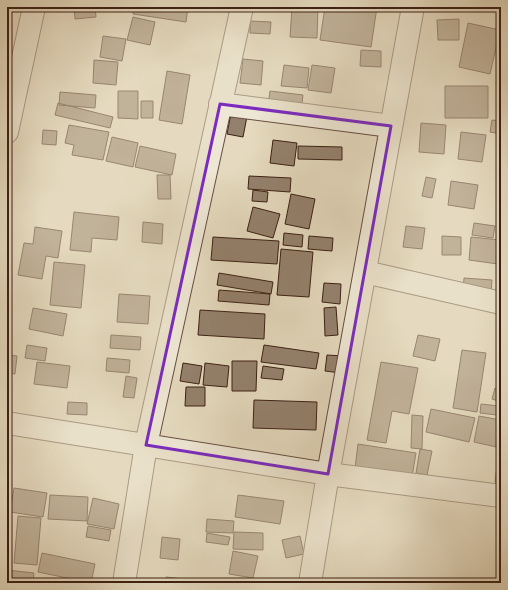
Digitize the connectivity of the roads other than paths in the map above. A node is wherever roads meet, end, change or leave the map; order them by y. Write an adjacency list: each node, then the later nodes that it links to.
1 (34, 7): 4 (street)
2 (242, 7): 5 (street)
3 (413, 7): 6 (street)
4 (16, 43): 7 (street)
5 (220, 104): 6 (street); 11 (street)
6 (391, 126): 8 (street)
7 (7, 132)
8 (365, 272): 9 (street); 12 (street)
9 (501, 303)
10 (7, 423): 11 (street)
11 (146, 445): 12 (street); 14 (street)
12 (328, 474): 13 (street); 15 (street)
13 (501, 496)
14 (124, 583)
15 (310, 583)

